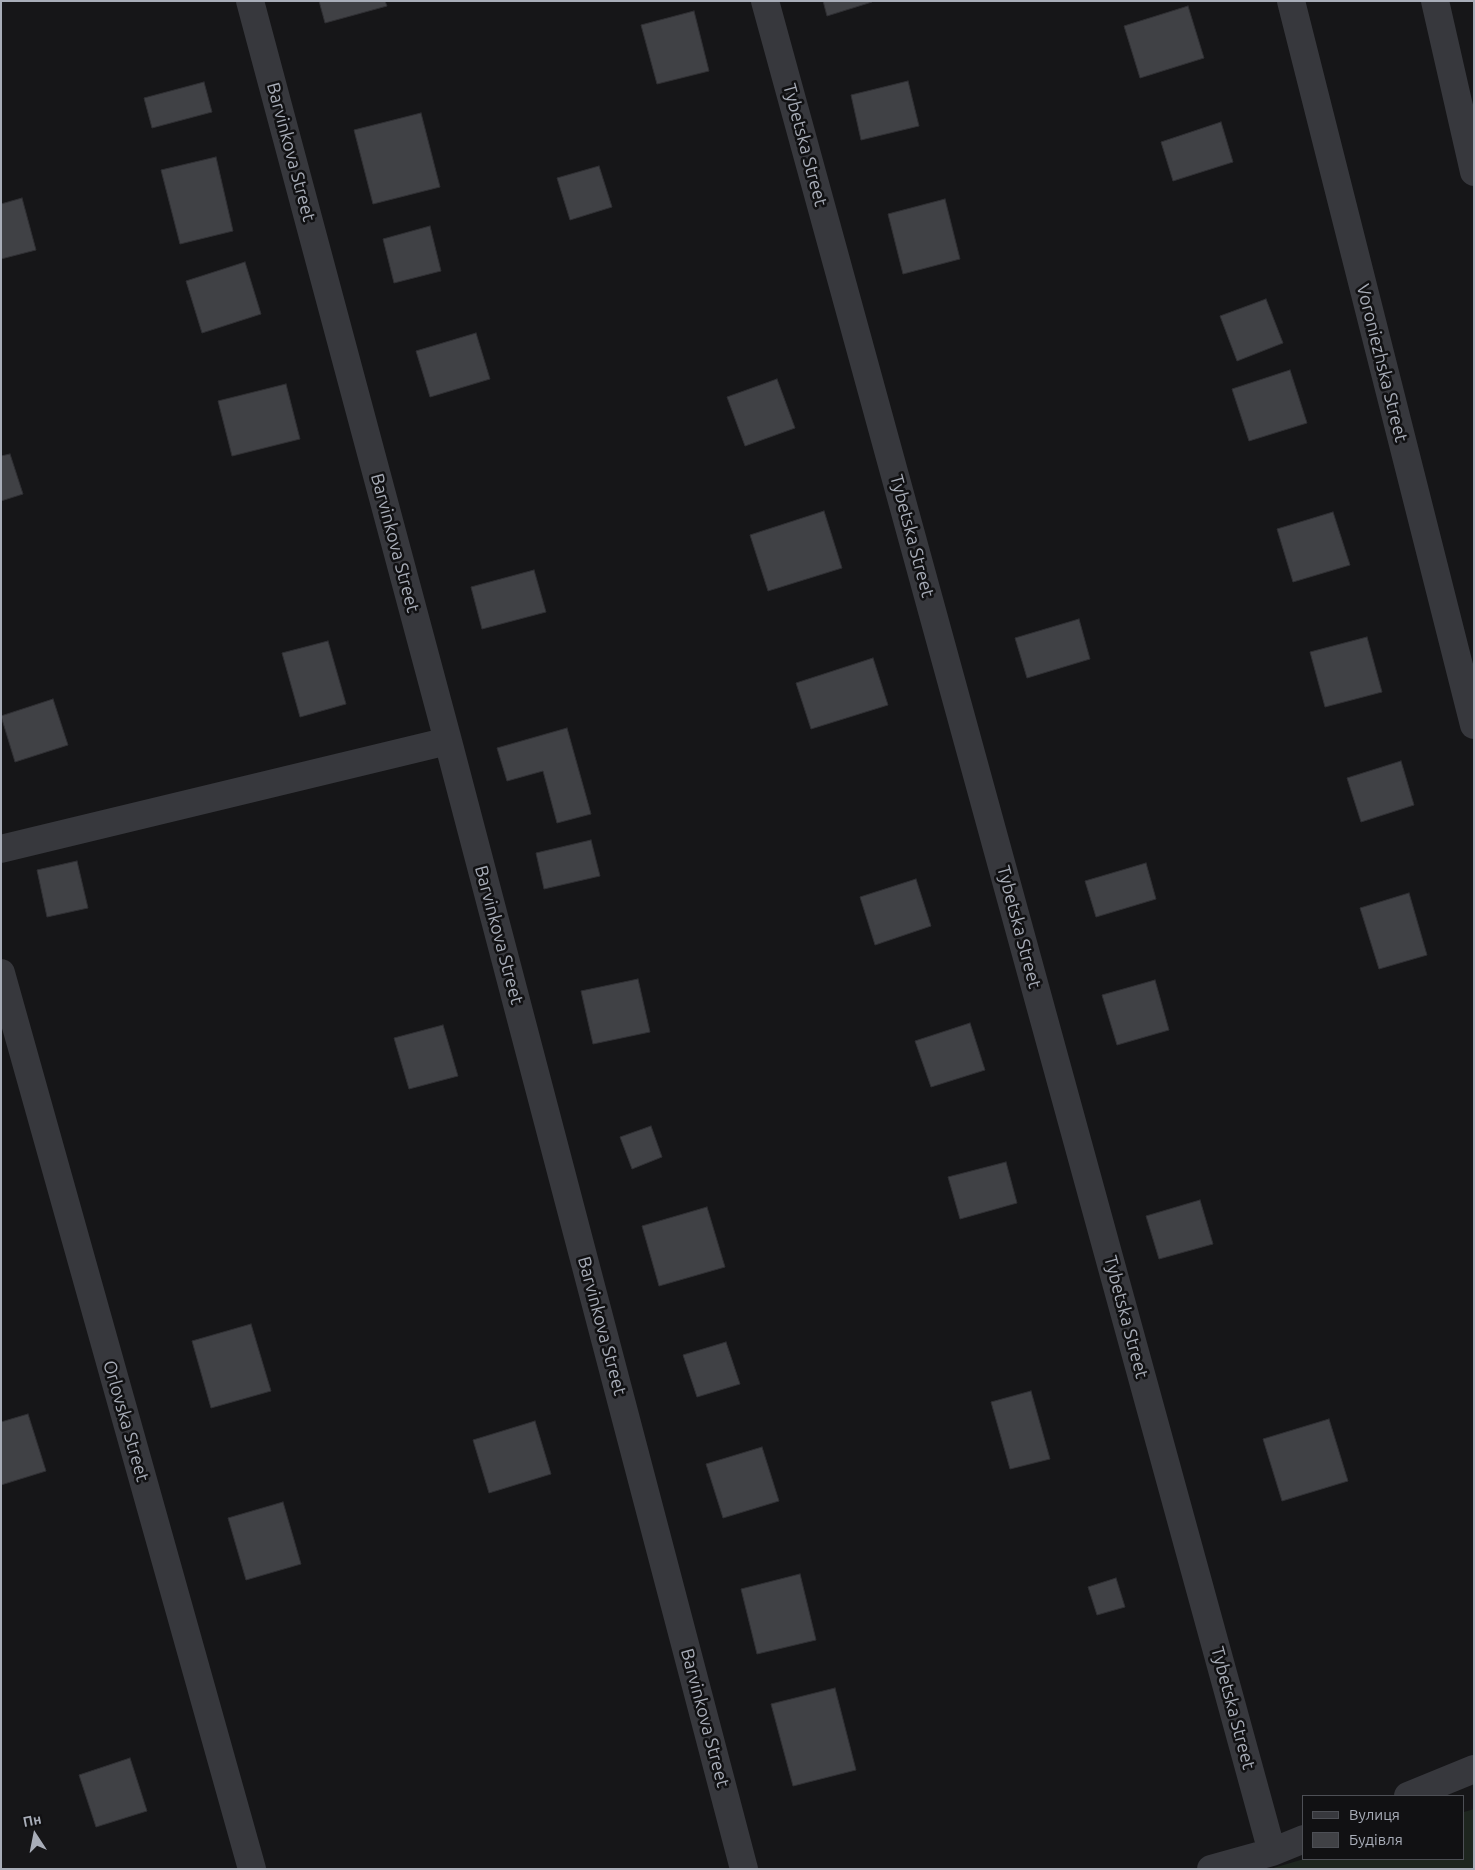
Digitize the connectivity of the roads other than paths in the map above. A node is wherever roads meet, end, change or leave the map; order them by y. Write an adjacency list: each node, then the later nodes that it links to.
1 (250, 1): 7 (street, Barvinkova Street)
2 (765, 1): 13 (street, Tybetska Street)
3 (1291, 1): 6 (street, Voroniezhska Street)
4 (1435, 1): 5 (street)
5 (1474, 172)
6 (1474, 725)
7 (448, 741): 8 (street); 15 (street, Barvinkova Street)
8 (1, 849)
9 (1, 973): 14 (street, Orlovska Street)
10 (1474, 1769): 11 (street)
11 (1410, 1795)
12 (1302, 1840): 13 (street)
13 (1272, 1852): 16 (street)
14 (252, 1869)
15 (744, 1869)
16 (1211, 1869)

